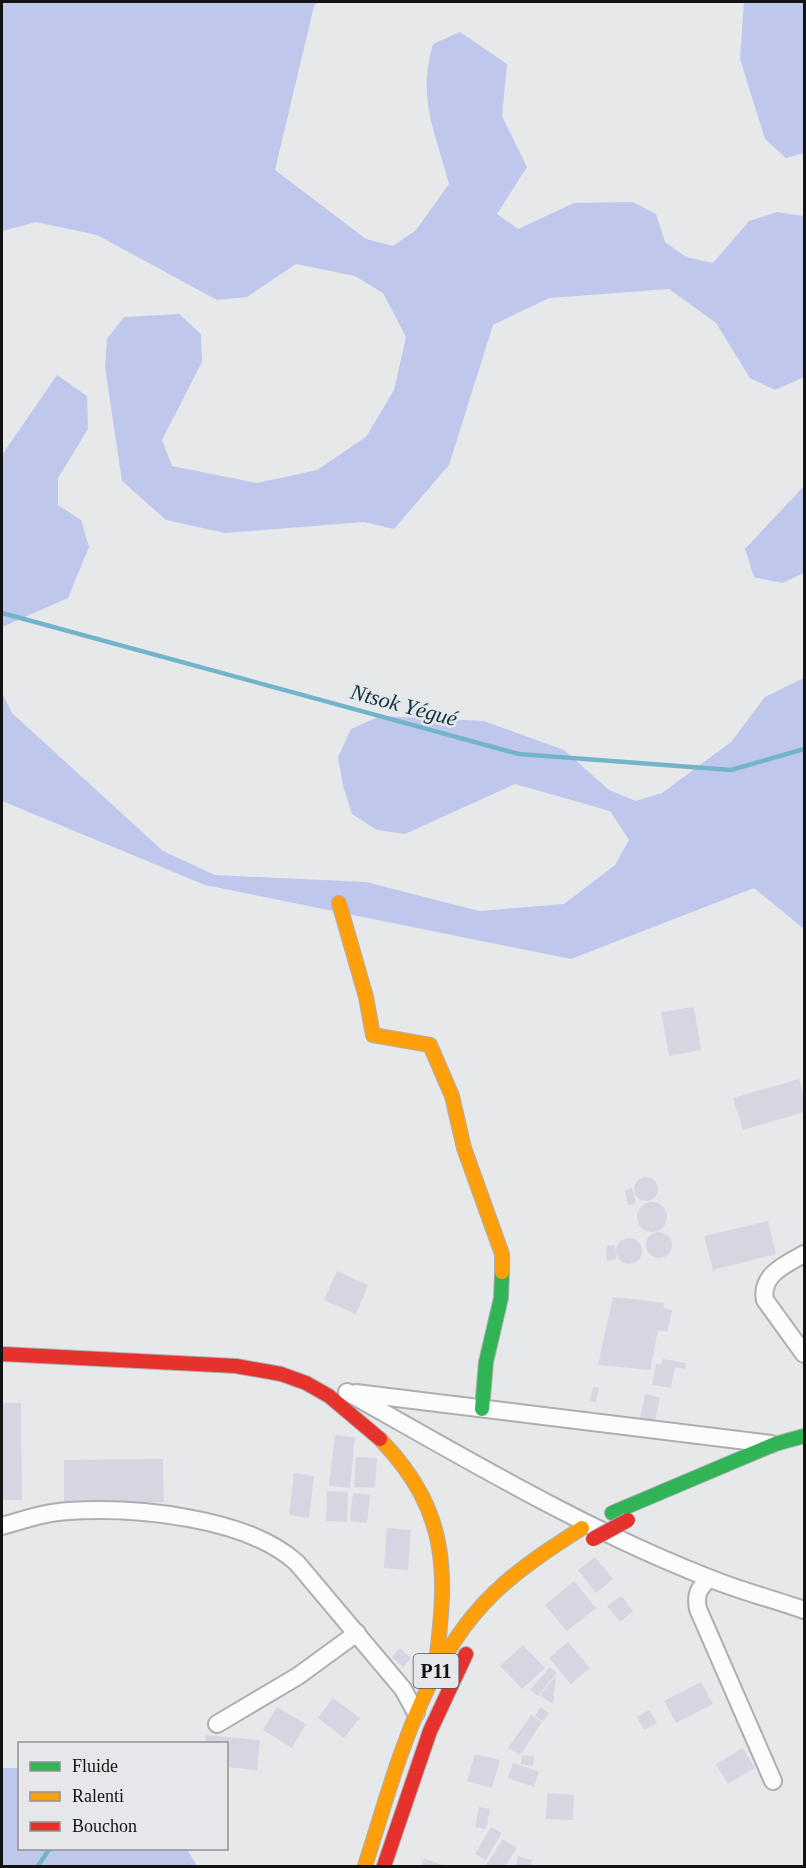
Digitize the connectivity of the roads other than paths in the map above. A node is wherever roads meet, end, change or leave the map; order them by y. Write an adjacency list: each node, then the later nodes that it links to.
1 (339, 903): 7 (street)
2 (804, 1254): 4 (street)
3 (2, 1354): 5 (street)
4 (804, 1354)
5 (305, 1383): 6 (street); 18 (street)
6 (347, 1392): 7 (street); 14 (street)
7 (482, 1409): 10 (street)
8 (804, 1436): 10 (street, P11)
9 (804, 1448): 10 (street)
10 (779, 1451): 18 (street, P11)
11 (738, 1475): 13 (street, bridge)
12 (2, 1526): 16 (street)
13 (543, 1571)
14 (709, 1579): 15 (street); 21 (street)
15 (804, 1610)
16 (357, 1633): 19 (street); 20 (street)
17 (476, 1639): 23 (street, P11)
18 (435, 1671): 19 (street, P11)
19 (416, 1713): 22 (street, P11)
20 (217, 1724)
21 (773, 1781)
22 (365, 1866)
23 (384, 1866)

